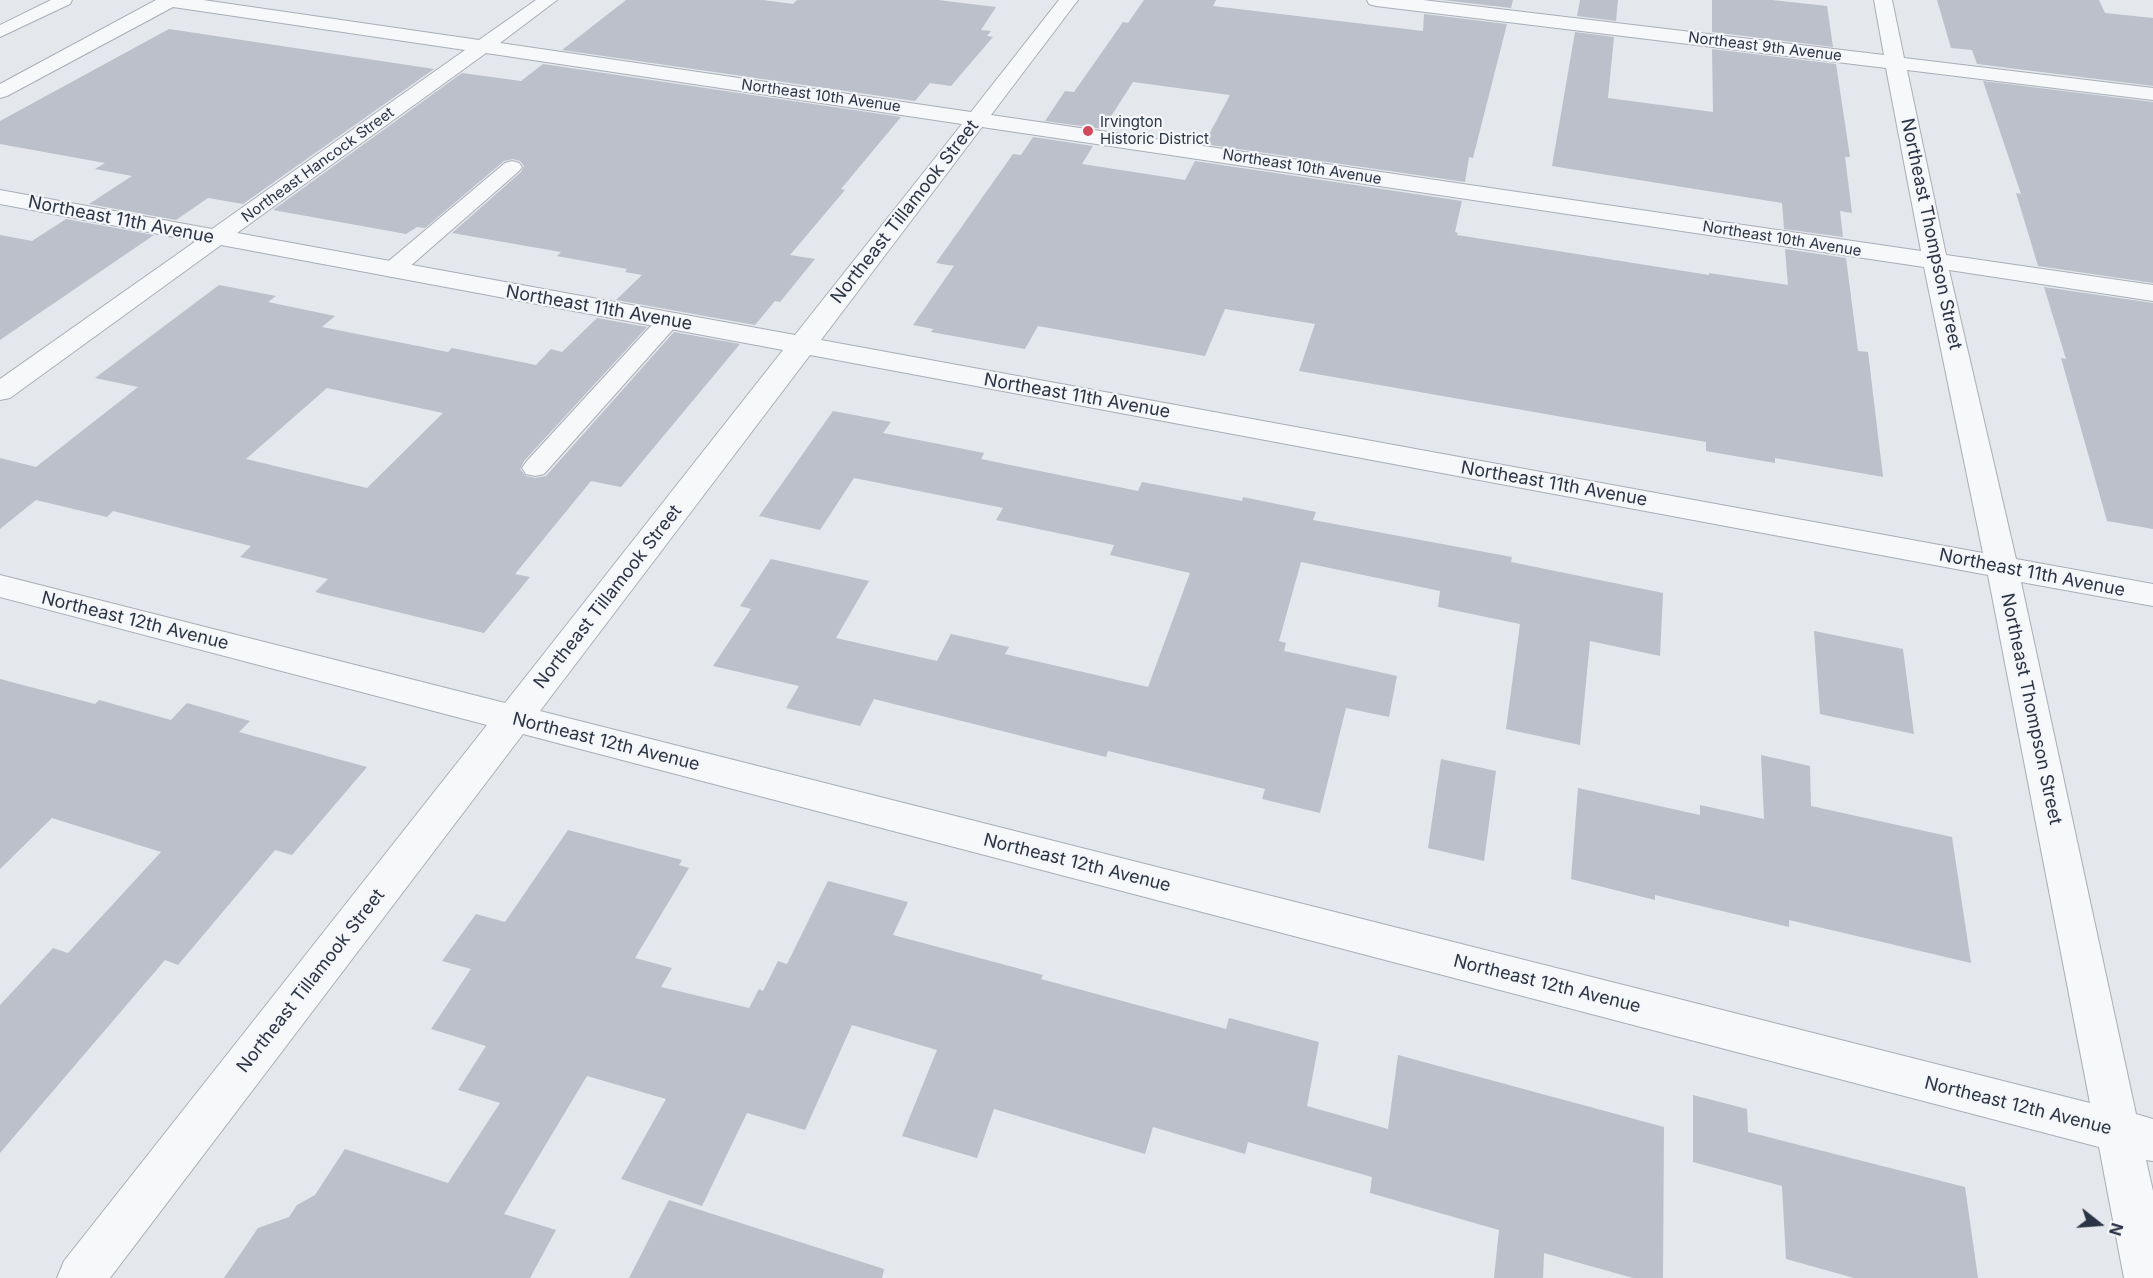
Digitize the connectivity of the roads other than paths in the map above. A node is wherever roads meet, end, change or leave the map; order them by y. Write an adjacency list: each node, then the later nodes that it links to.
1 (64, 0): 8 (lane)
2 (165, 0): 3 (street, Northeast 10th Avenue)
3 (170, 0): 9 (street, Northeast 10th Avenue); 11 (street)
4 (548, 0): 9 (street, Northeast Hancock Street)
5 (1068, 0): 13 (street, Northeast Tillamook Street)
6 (1376, 0): 10 (street, Northeast 9th Avenue)
7 (1883, 0): 10 (street, Northeast Thompson Street)
8 (0, 32)
9 (484, 46): 13 (street, Northeast 10th Avenue); 16 (street, Northeast Hancock Street)
10 (1896, 63): 12 (street, Northeast 9th Avenue); 17 (street, Northeast Thompson Street)
11 (0, 92)
12 (2153, 94)
13 (977, 118): 17 (street, Northeast 10th Avenue); 21 (street, Northeast Tillamook Street)
14 (512, 166): 18 (lane)
15 (0, 197): 16 (street, Northeast 11th Avenue)
16 (216, 238): 18 (street, Northeast 11th Avenue); 22 (street, Northeast Hancock Street)
17 (1935, 262): 19 (street, Northeast 10th Avenue); 24 (street, Northeast Thompson Street)
18 (392, 270): 20 (street, Northeast 11th Avenue)
19 (2153, 294)
20 (668, 321): 21 (street, Northeast 11th Avenue); 23 (lane)
21 (802, 346): 24 (street, Northeast 11th Avenue); 27 (street, Northeast Tillamook Street)
22 (0, 392)
23 (535, 468)
24 (2002, 567): 26 (street, Northeast 11th Avenue); 28 (street, Northeast Thompson Street)
25 (0, 586): 27 (street, Northeast 12th Avenue)
26 (2153, 596)
27 (514, 718): 28 (street, Northeast 12th Avenue); 30 (street, Northeast Tillamook Street)
28 (2117, 1131): 29 (street, Northeast 12th Avenue); 31 (street, Northeast Thompson Street)
29 (2153, 1140)
30 (81, 1278)
31 (2148, 1278)

